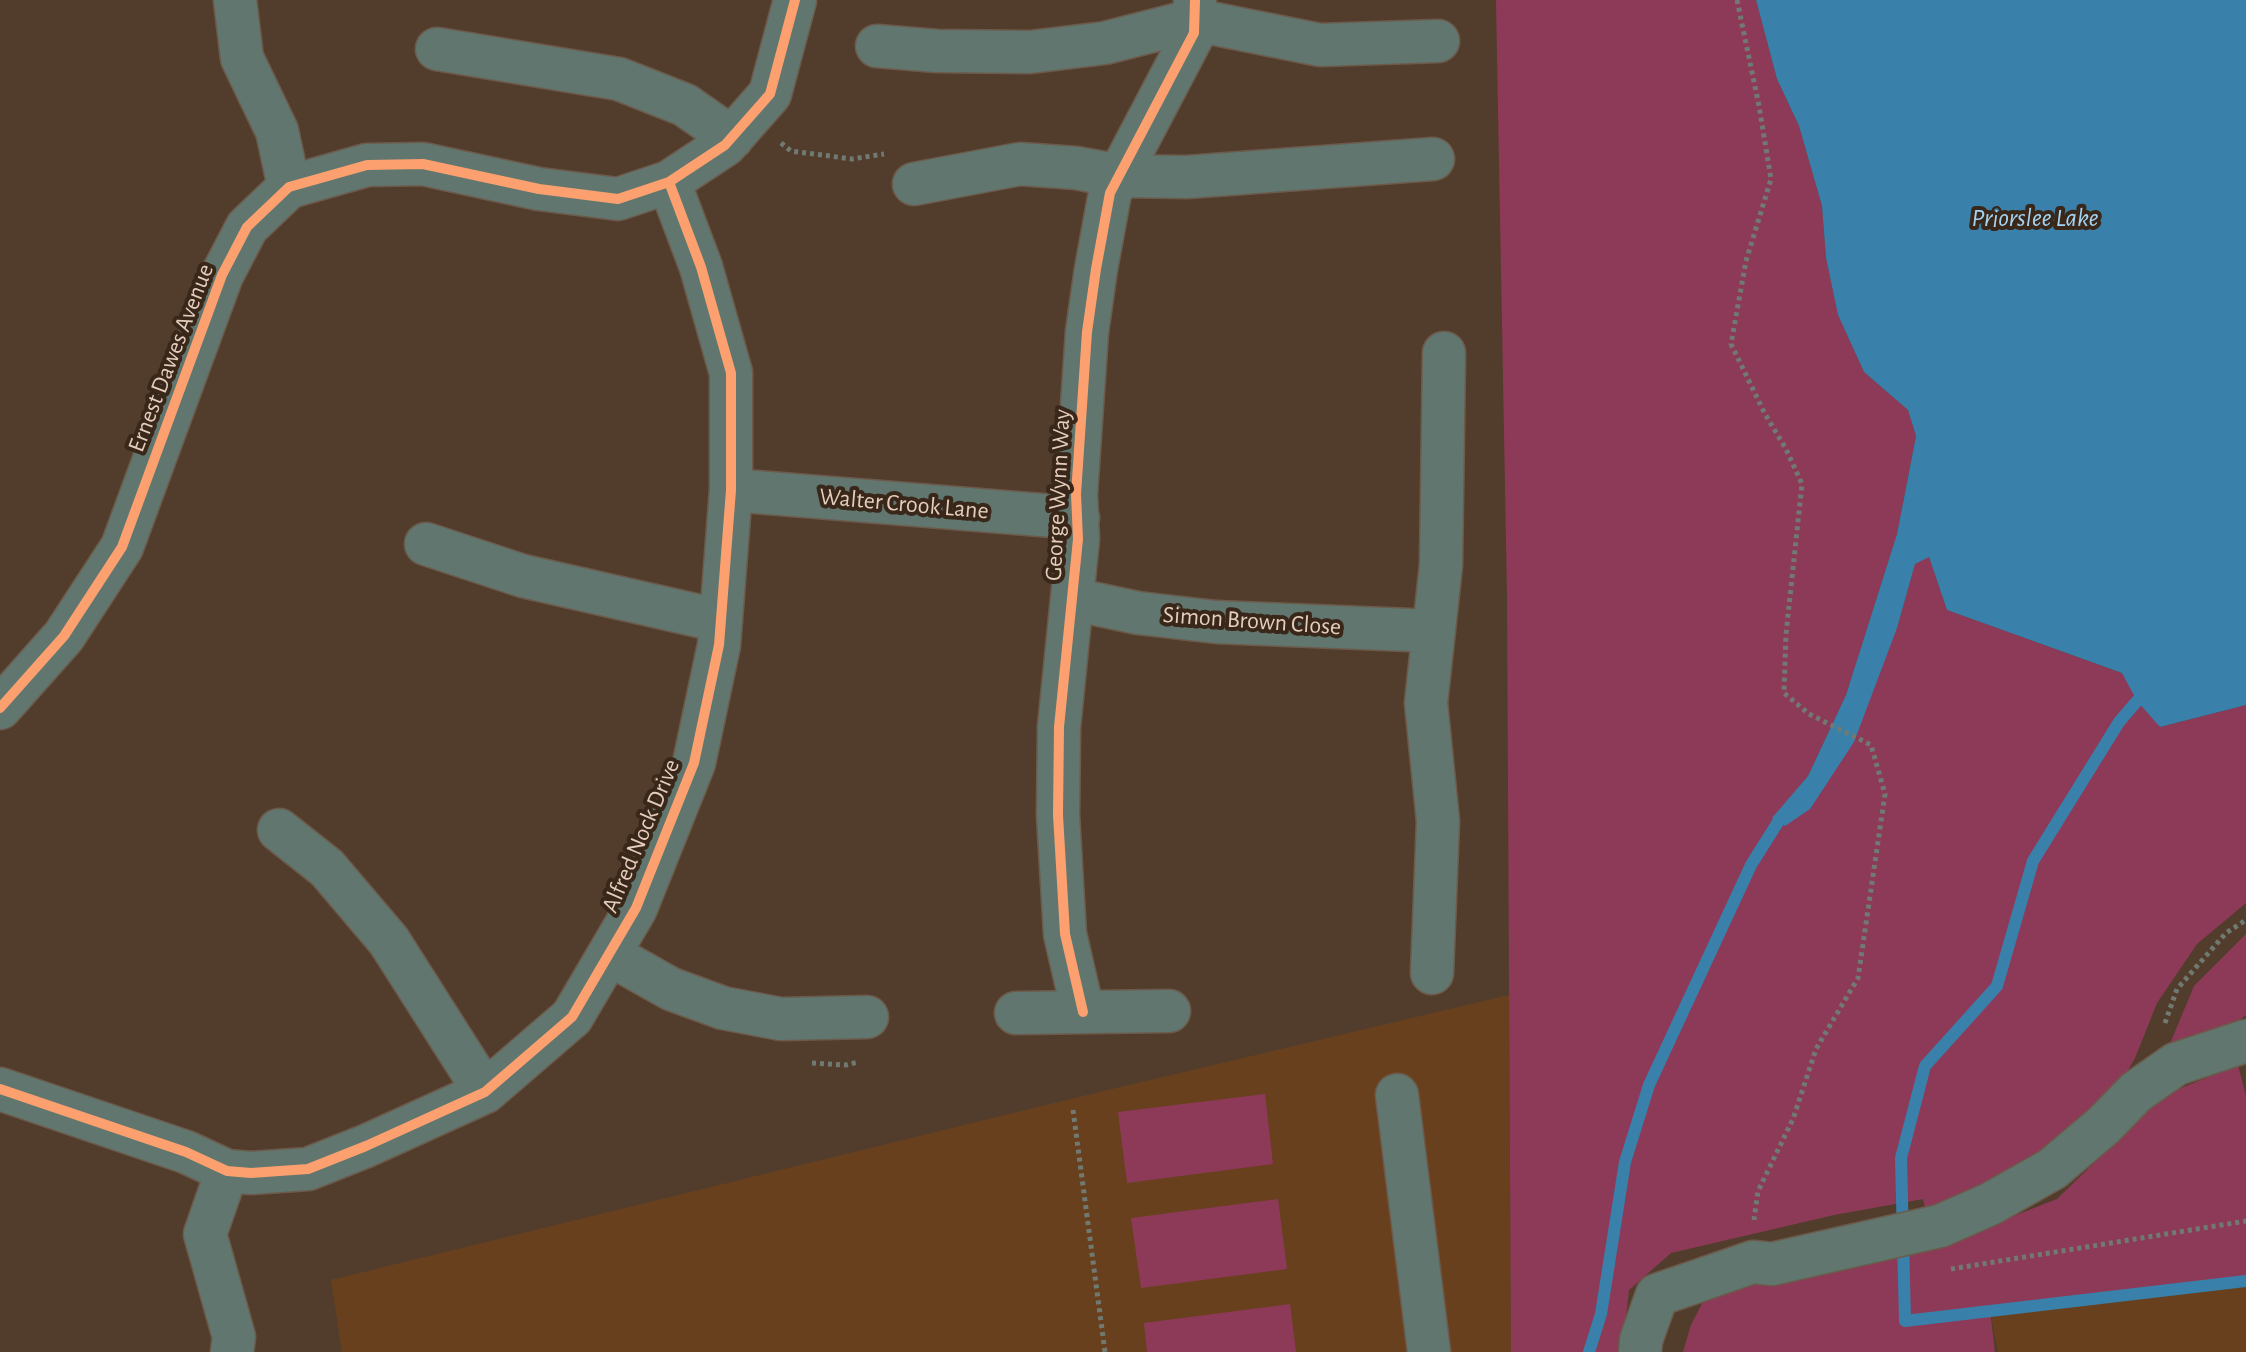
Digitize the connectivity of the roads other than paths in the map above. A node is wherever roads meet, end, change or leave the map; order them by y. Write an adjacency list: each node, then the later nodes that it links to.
1 (235, 0): 12 (street)
2 (795, 0): 7 (street, Ernest Dawes Avenue)
3 (1195, 10): 4 (street); 5 (street); 9 (street, George Wynn Way)
4 (1438, 41)
5 (877, 46)
6 (437, 49): 7 (street)
7 (732, 138): 10 (street, Ernest Dawes Avenue)
8 (1433, 159): 9 (street)
9 (1120, 176): 11 (street); 15 (street, George Wynn Way)
10 (669, 182): 12 (street, Ernest Dawes Avenue); 14 (street, Alfred Nock Drive)
11 (914, 184)
12 (289, 187): 20 (street, Ernest Dawes Avenue)
13 (1444, 353): 19 (street)
14 (731, 490): 15 (street, Walter Crook Lane); 18 (street, Alfred Nock Drive)
15 (1078, 518): 17 (street, George Wynn Way)
16 (426, 544): 18 (street)
17 (1072, 599): 19 (street, Simon Brown Close); 25 (street, George Wynn Way)
18 (721, 621): 22 (street, Alfred Nock Drive)
19 (1434, 631): 23 (street)
20 (0, 708)
21 (279, 830): 30 (street)
22 (609, 954): 27 (street); 30 (street, Alfred Nock Drive)
23 (1432, 973)
24 (1169, 1011): 25 (street)
25 (1083, 1012): 26 (street)
26 (1016, 1013)
27 (867, 1017)
28 (2246, 1041): 33 (street)
29 (0, 1089): 32 (street, Alfred Nock Drive)
30 (485, 1092): 32 (street, Alfred Nock Drive)
31 (1397, 1095): 35 (street)
32 (227, 1171): 34 (street)
33 (1640, 1346)
34 (232, 1352)
35 (1429, 1352)

